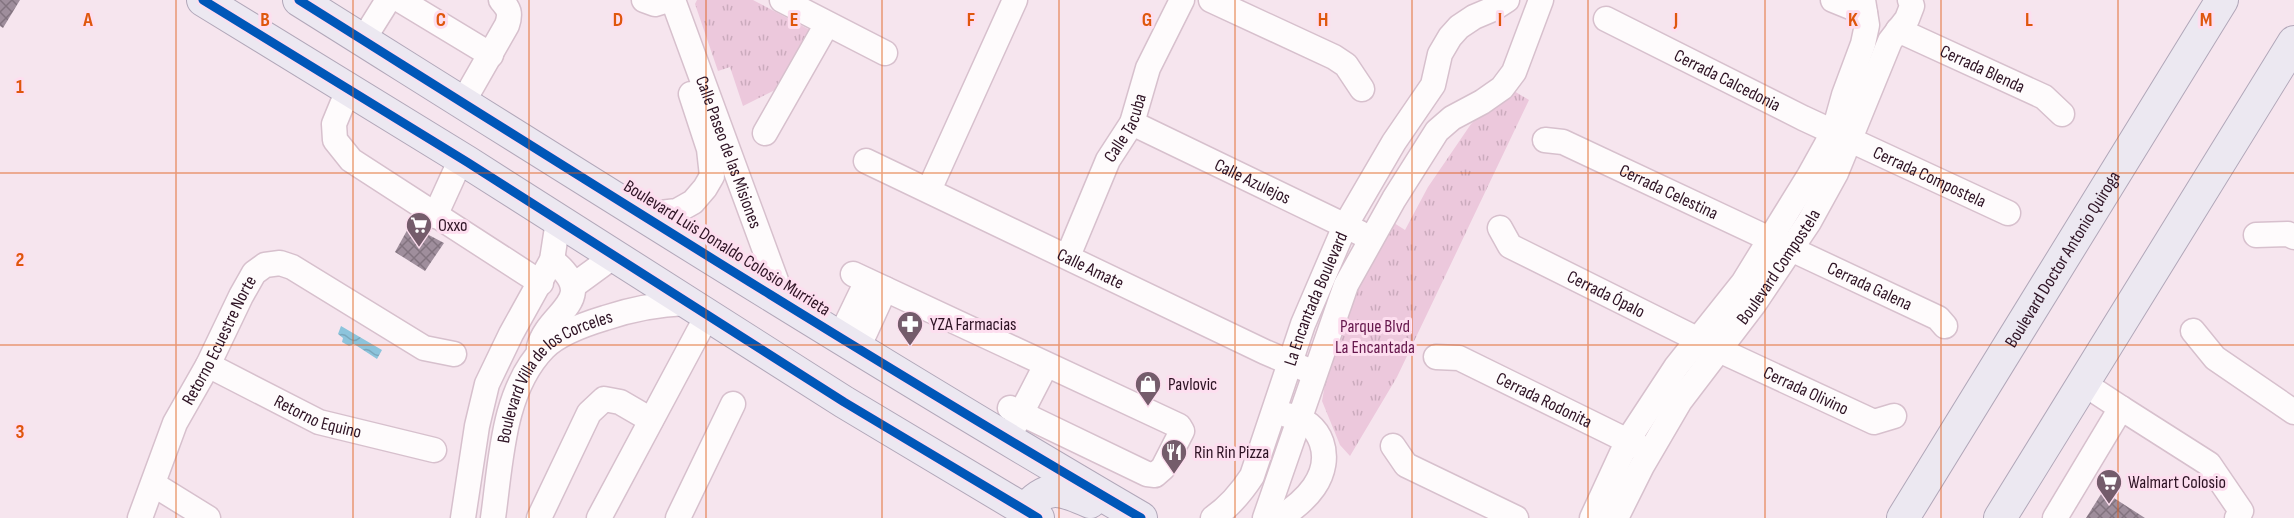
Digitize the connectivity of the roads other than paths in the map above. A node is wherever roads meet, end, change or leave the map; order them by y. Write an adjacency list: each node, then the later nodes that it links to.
1 (203, 0): 27 (main road)
2 (299, 0): 21 (main road, Boulevard Luis Donaldo Colosio Murrieta)
3 (388, 0): 21 (street)
4 (400, 0): 24 (street)
5 (501, 0): 24 (street)
6 (782, 0): 18 (street)
7 (1015, 0): 37 (street)
8 (1182, 0): 31 (street, Calle Tacuba)
9 (1211, 0): 26 (street)
10 (1541, 0): 20 (street, La Encantada Boulevard)
11 (1833, 0): 16 (street)
12 (1910, 0): 19 (street, Boulevard Compostela)
13 (2223, 0): 101 (main road, Boulevard Doctor Antonio Quiroga)
14 (662, 1): 39 (street, Calle Paseo de las Misiones); 54 (street, Calle Paseo de las Misiones)
15 (1500, 5): 20 (street, La Encantada Boulevard); 25 (street, La Encantada Boulevard)
16 (1864, 6): 33 (street, Boulevard Compostela)
17 (1606, 19): 33 (street, Cerrada Calcedonia)
18 (827, 24): 23 (street); 32 (street)
19 (1898, 30): 30 (street, Cerrada Blenda); 33 (street, Boulevard Compostela)
20 (1526, 36): 29 (street, La Encantada Boulevard)
21 (363, 40): 28 (main road, Boulevard Luis Donaldo Colosio Murrieta)
22 (2292, 51): 68 (main road)
23 (885, 52)
24 (491, 56): 28 (street)
25 (1433, 85): 29 (street); 42 (street, La Encantada Boulevard)
26 (1362, 88)
27 (348, 90): 35 (main road); 40 (street)
28 (463, 102): 39 (main road, Boulevard Luis Donaldo Colosio Murrieta)
29 (1468, 109): 46 (street, La Encantada Boulevard)
30 (2062, 114)
31 (1132, 123): 42 (street, Calle Azulejos); 50 (street, Calle Tacuba)
32 (765, 133)
33 (1842, 135): 38 (street, Cerrada Compostela); 47 (street, Boulevard Compostela); 48 (street, Boulevard Compostela)
34 (1545, 140): 47 (street, Cerrada Celestina)
35 (461, 159): 40 (street); 41 (main road)
36 (866, 161): 37 (street, Calle Amate)
37 (929, 190): 50 (street, Calle Amate)
38 (2008, 213)
39 (644, 215): 54 (main road, Boulevard Luis Donaldo Colosio Murrieta)
40 (435, 216): 52 (street)
41 (558, 221): 49 (main road); 51 (street, Boulevard Villa de los Corceles)
42 (1346, 226): 46 (street, Calle Azulejos); 65 (street, La Encantada Boulevard)
43 (1500, 228): 59 (street, Cerrada Ópalo)
44 (2256, 235): 45 (street)
45 (2294, 237)
46 (1371, 238): 67 (street, La Encantada Boulevard)
47 (1769, 239): 48 (street, Cerrada Celestina); 59 (street, Boulevard Compostela)
48 (1792, 249): 56 (street, Cerrada Galena); 59 (street, Boulevard Compostela)
49 (614, 256): 53 (street); 55 (main road)
50 (1068, 256): 65 (street, Calle Amate)
51 (552, 260): 52 (street, Boulevard Villa de los Corceles); 53 (street)
52 (541, 283): 69 (street, Boulevard Villa de los Corceles)
53 (573, 286): 60 (street)
54 (785, 305): 58 (main road, Boulevard Luis Donaldo Colosio Murrieta)
55 (697, 310): 60 (street, Boulevard Villa de los Corceles); 62 (main road); 76 (street)
56 (1945, 326)
57 (2193, 331): 73 (street)
58 (849, 343): 64 (street); 78 (main road, Boulevard Luis Donaldo Colosio Murrieta)
59 (1709, 345): 75 (street, Cerrada Olivino); 79 (street, Boulevard Compostela); 82 (street, Boulevard Compostela)
60 (540, 352): 70 (street, Boulevard Villa de los Corceles)
61 (454, 354): 66 (street, Retorno Ecuestre Norte)
62 (769, 356): 78 (main road); 84 (main road)
63 (1436, 357): 79 (street, Cerrada Rodonita)
64 (1040, 362): 78 (street); 78 (street)
65 (1290, 362): 67 (street, Calle Amate); 74 (street, La Encantada Boulevard)
66 (208, 365): 81 (street, Retorno Equino); 83 (street, Retorno Ecuestre Norte)
67 (1315, 373): 77 (street, La Encantada Boulevard)
68 (2083, 383): 72 (street); 102 (main road)
69 (487, 384): 70 (street); 89 (street, Boulevard Villa de los Corceles)
70 (516, 394): 90 (street, Boulevard Villa de los Corceles)
71 (733, 404): 93 (street)
72 (2121, 408): 86 (street); 103 (street)
73 (2294, 412)
74 (1272, 416): 77 (street); 85 (street, La Encantada Boulevard)
75 (1894, 416)
76 (651, 420): 91 (street); 92 (street)
77 (1300, 420): 96 (street, La Encantada Boulevard); 97 (street)
78 (1003, 424): 95 (main road, Boulevard Luis Donaldo Colosio Murrieta)
79 (1628, 440): 82 (street, Cerrada Rodonita); 99 (street, Boulevard Compostela)
80 (1393, 446): 98 (street)
81 (434, 450)
82 (1649, 453): 100 (street, Boulevard Compostela)
83 (153, 484): 87 (street, Retorno Ecuestre Norte); 88 (street)
84 (1031, 514): 94 (main road)
85 (1228, 514)
86 (2243, 516)
87 (140, 518)
88 (208, 518)
89 (463, 518)
90 (493, 518)
91 (539, 518)
92 (599, 518)
93 (678, 518)
94 (1123, 518)
95 (1141, 518)
96 (1265, 518)
97 (1279, 518)
98 (1516, 518)
99 (1592, 518)
100 (1616, 518)
101 (1903, 518)
102 (2000, 518)
103 (2055, 518)

